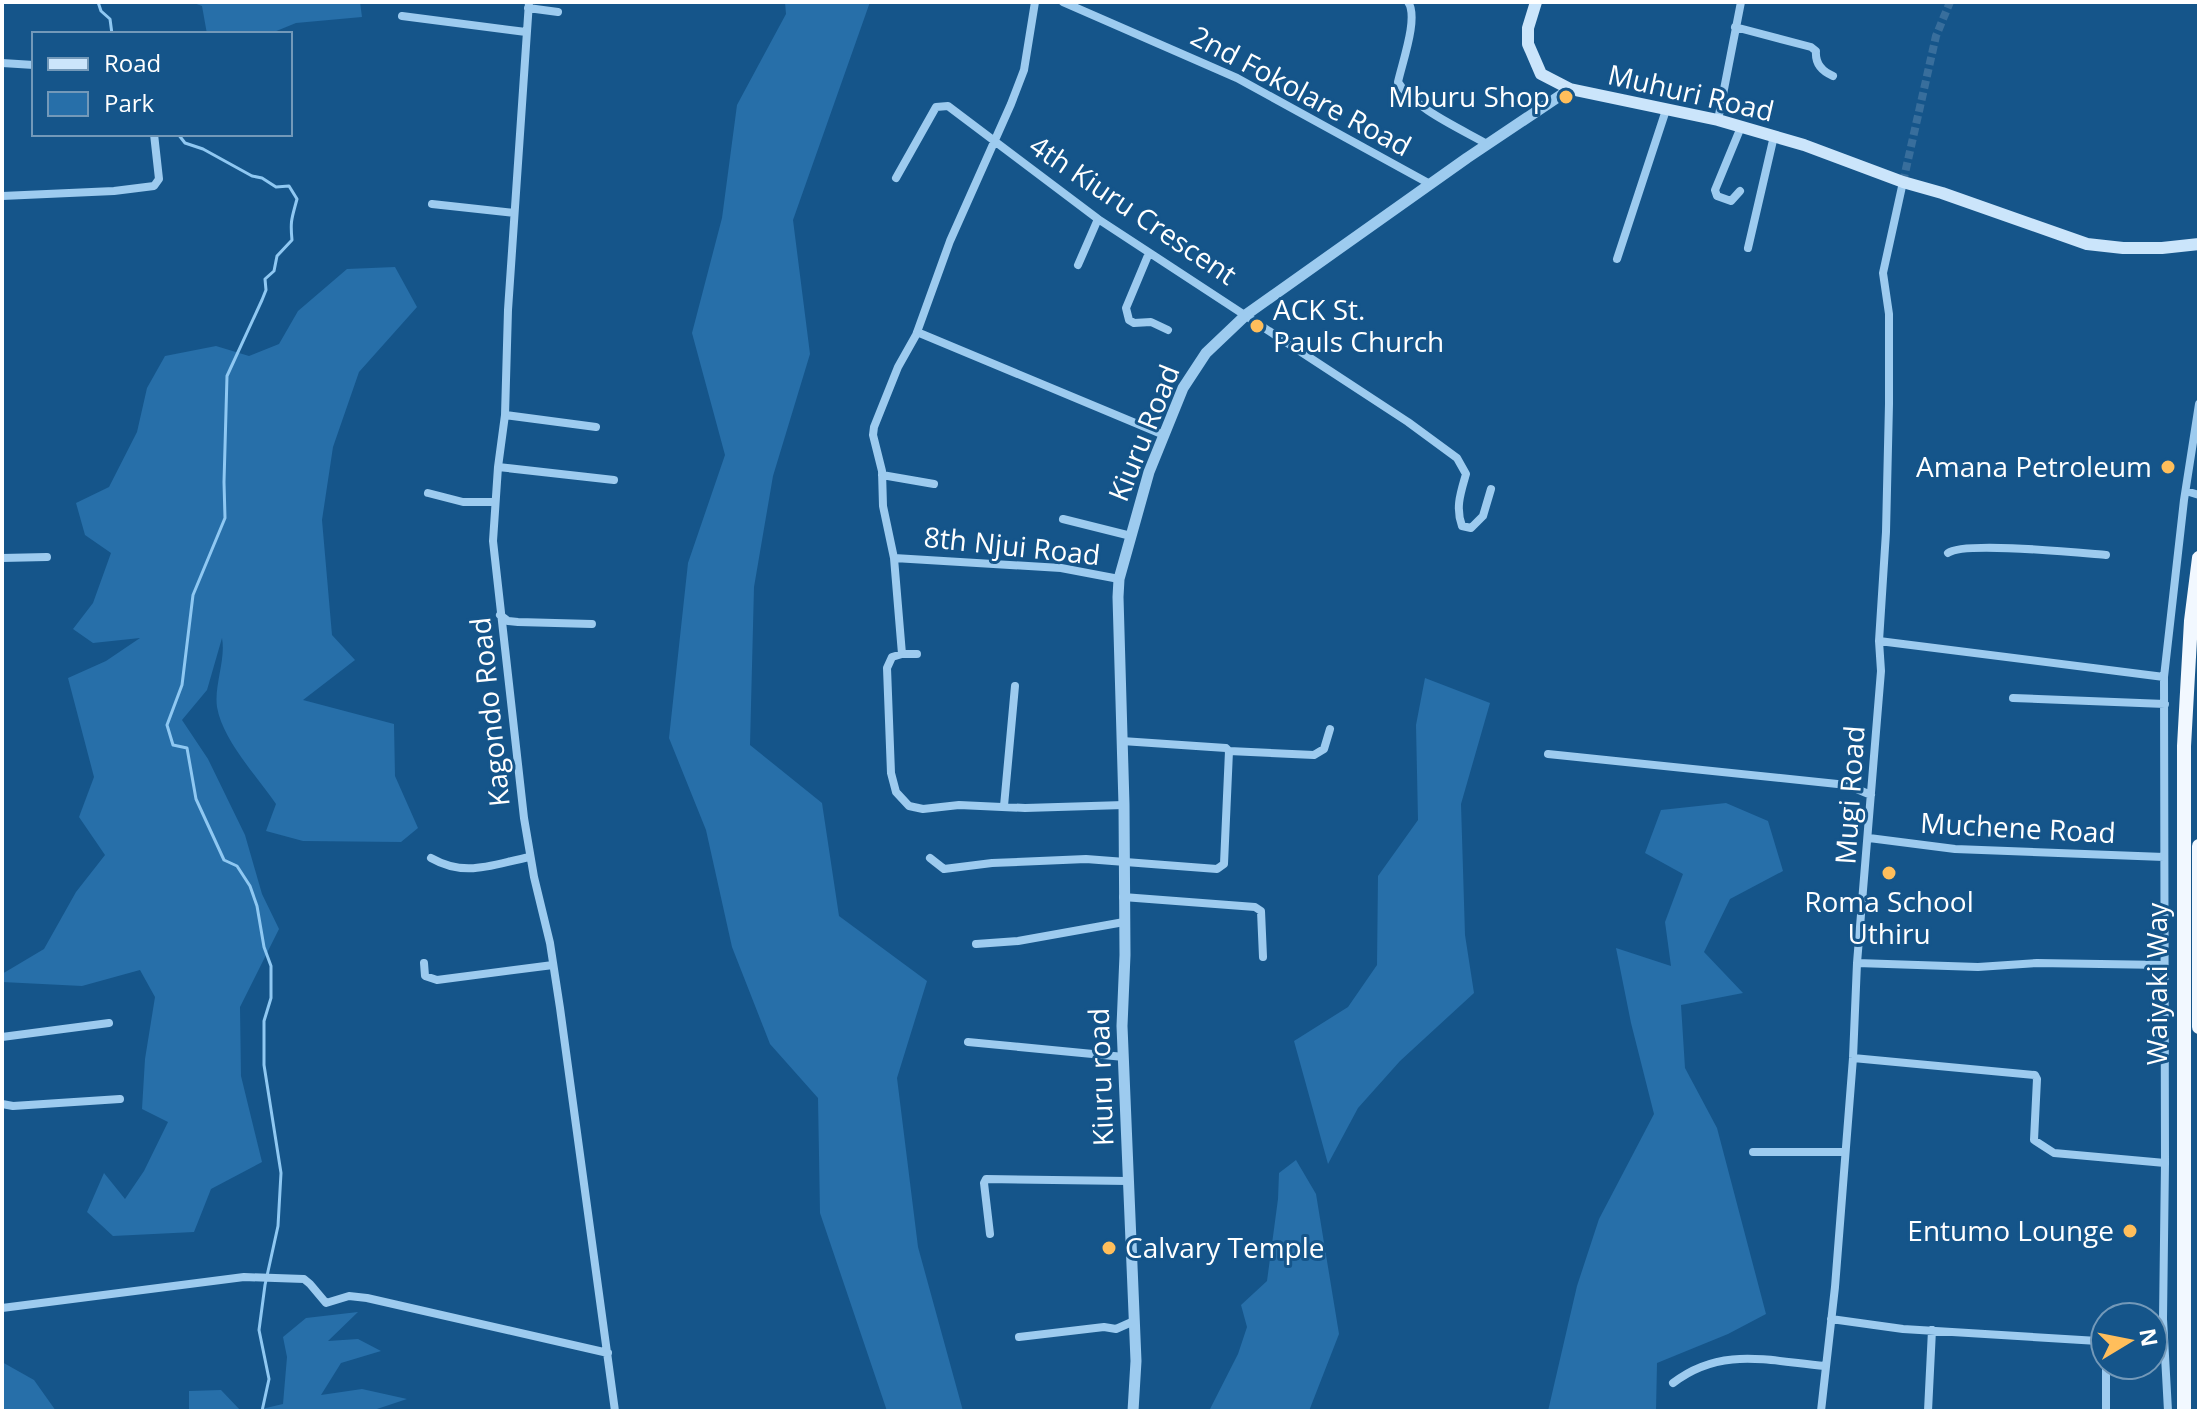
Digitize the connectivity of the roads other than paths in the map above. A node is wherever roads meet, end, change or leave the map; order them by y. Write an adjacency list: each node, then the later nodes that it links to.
1 (1035, 2): 20 (street)
2 (1063, 2): 24 (street, 2nd Fokolare Road)
3 (1408, 2): 21 (street)
4 (1536, 2): 14 (main road, Muhuri Road)
5 (1741, 2): 9 (street)
6 (528, 5): 7 (street); 10 (street, Kagondo Road)
7 (558, 12)
8 (402, 16): 10 (street)
9 (1735, 27): 13 (street); 16 (street)
10 (526, 32): 28 (street, Kagondo Road)
11 (2, 63): 12 (street)
12 (32, 65)
13 (1833, 76)
14 (1570, 89): 15 (main road, Muhuri Road); 21 (street, Kiuru Road)
15 (1666, 110): 16 (main road, Muhuri Road); 33 (street)
16 (1718, 120): 17 (main road, Muhuri Road)
17 (1741, 127): 19 (main road, Muhuri Road); 25 (street)
18 (154, 136): 26 (street)
19 (1774, 136): 23 (main road, Muhuri Road); 31 (street)
20 (995, 142): 22 (street, 4th Kiuru Crescent); 29 (street, 4th Kiuru Crescent); 37 (street)
21 (1487, 144): 24 (street, Kiuru Road)
22 (896, 178)
23 (1903, 182): 30 (main road, Muhuri Road); 63 (street, Mugi Road)
24 (1430, 184): 35 (street, Kiuru Road)
25 (1740, 191)
26 (2, 196)
27 (432, 204): 28 (street)
28 (514, 213): 39 (street, Kagondo Road)
29 (1098, 219): 32 (street, 4th Kiuru Crescent); 34 (street)
30 (2199, 244)
31 (1748, 248)
32 (1149, 253): 35 (street, 4th Kiuru Crescent); 36 (street)
33 (1617, 259)
34 (1078, 265)
35 (1247, 314): 42 (street, Kiuru Road); 47 (street, 4th Kiuru Crescent)
36 (1168, 330)
37 (917, 332): 42 (street); 44 (street)
38 (2199, 404): 41 (street)
39 (505, 415): 40 (street); 43 (street, Kagondo Road)
40 (596, 427)
41 (2197, 428): 48 (street)
42 (1164, 435): 53 (street, Kiuru Road)
43 (498, 467): 45 (street); 51 (street, Kagondo Road)
44 (882, 475): 46 (street); 58 (street)
45 (614, 480)
46 (934, 484)
47 (1491, 489)
48 (2186, 491): 50 (street); 66 (street)
49 (428, 493): 51 (street)
50 (2199, 495)
51 (495, 502): 61 (street, Kagondo Road)
52 (1063, 519): 53 (street)
53 (1131, 536): 60 (street, Kiuru Road)
54 (1948, 553): 55 (street)
55 (2106, 555)
56 (47, 557): 57 (street)
57 (2, 558)
58 (897, 558): 60 (street, 8th Njui Road); 64 (street)
59 (2199, 558): 122 (highway, Waiyaki Way)
60 (1119, 579): 71 (street, Kiuru Road)
61 (500, 615): 62 (street); 79 (street, Kagondo Road)
62 (592, 624)
63 (1879, 641): 66 (street); 74 (street, Mugi Road)
64 (902, 654): 65 (street); 76 (street)
65 (917, 654)
66 (2164, 677): 69 (street)
67 (1015, 686): 76 (street)
68 (2013, 698): 69 (street)
69 (2165, 704): 80 (street)
70 (1330, 729): 72 (street)
71 (1122, 741): 72 (street); 75 (street, Kiuru road)
72 (1229, 751): 83 (street)
73 (1548, 754): 74 (street)
74 (1871, 795): 77 (street, Mugi Road)
75 (1124, 805): 76 (street); 83 (street, Kiuru road)
76 (1004, 806)
77 (1869, 838): 80 (street, Muchene Road); 90 (street, Mugi Road)
78 (2199, 846): 84 (highway, Waiyaki Way)
79 (530, 857): 81 (street); 91 (street, Kagondo Road)
80 (2164, 857): 92 (street)
81 (431, 858)
82 (930, 858): 83 (street)
83 (1124, 861): 85 (street, Kiuru road)
84 (2198, 896): 94 (highway, Waiyaki Way)
85 (1123, 897): 86 (street, Kiuru road); 88 (street)
86 (1124, 922): 87 (street); 97 (street, Kiuru road)
87 (976, 944)
88 (1263, 957)
89 (424, 963): 91 (street)
90 (1857, 963): 92 (street); 98 (street, Mugi Road)
91 (553, 965): 112 (street, Kagondo Road)
92 (2164, 965): 103 (street)
93 (109, 1023): 95 (street)
94 (2199, 1027)
95 (2, 1037)
96 (968, 1042): 97 (street)
97 (1124, 1057): 104 (street, Kiuru road)
98 (1853, 1058): 102 (street, Mugi Road); 103 (street)
99 (120, 1099): 100 (street)
100 (2, 1104)
101 (1753, 1152): 102 (street)
102 (1844, 1152): 107 (street, Mugi Road)
103 (2165, 1163): 121 (street)
104 (1128, 1181): 105 (street); 108 (street, Kiuru road)
105 (990, 1234)
106 (2, 1308): 112 (street)
107 (1831, 1319): 109 (street); 113 (street, Mugi Road)
108 (1134, 1321): 110 (street); 117 (street, Kiuru road)
109 (1932, 1330): 111 (street); 119 (street)
110 (1019, 1337)
111 (2089, 1340)
112 (608, 1353): 116 (street, Kagondo Road)
113 (1825, 1366): 115 (street); 118 (street, Mugi Road)
114 (2106, 1381): 120 (street)
115 (1673, 1383)
116 (615, 1411)
117 (1133, 1411)
118 (1821, 1411)
119 (1928, 1411)
120 (2106, 1411)
121 (2168, 1411)
122 (2184, 1411)

